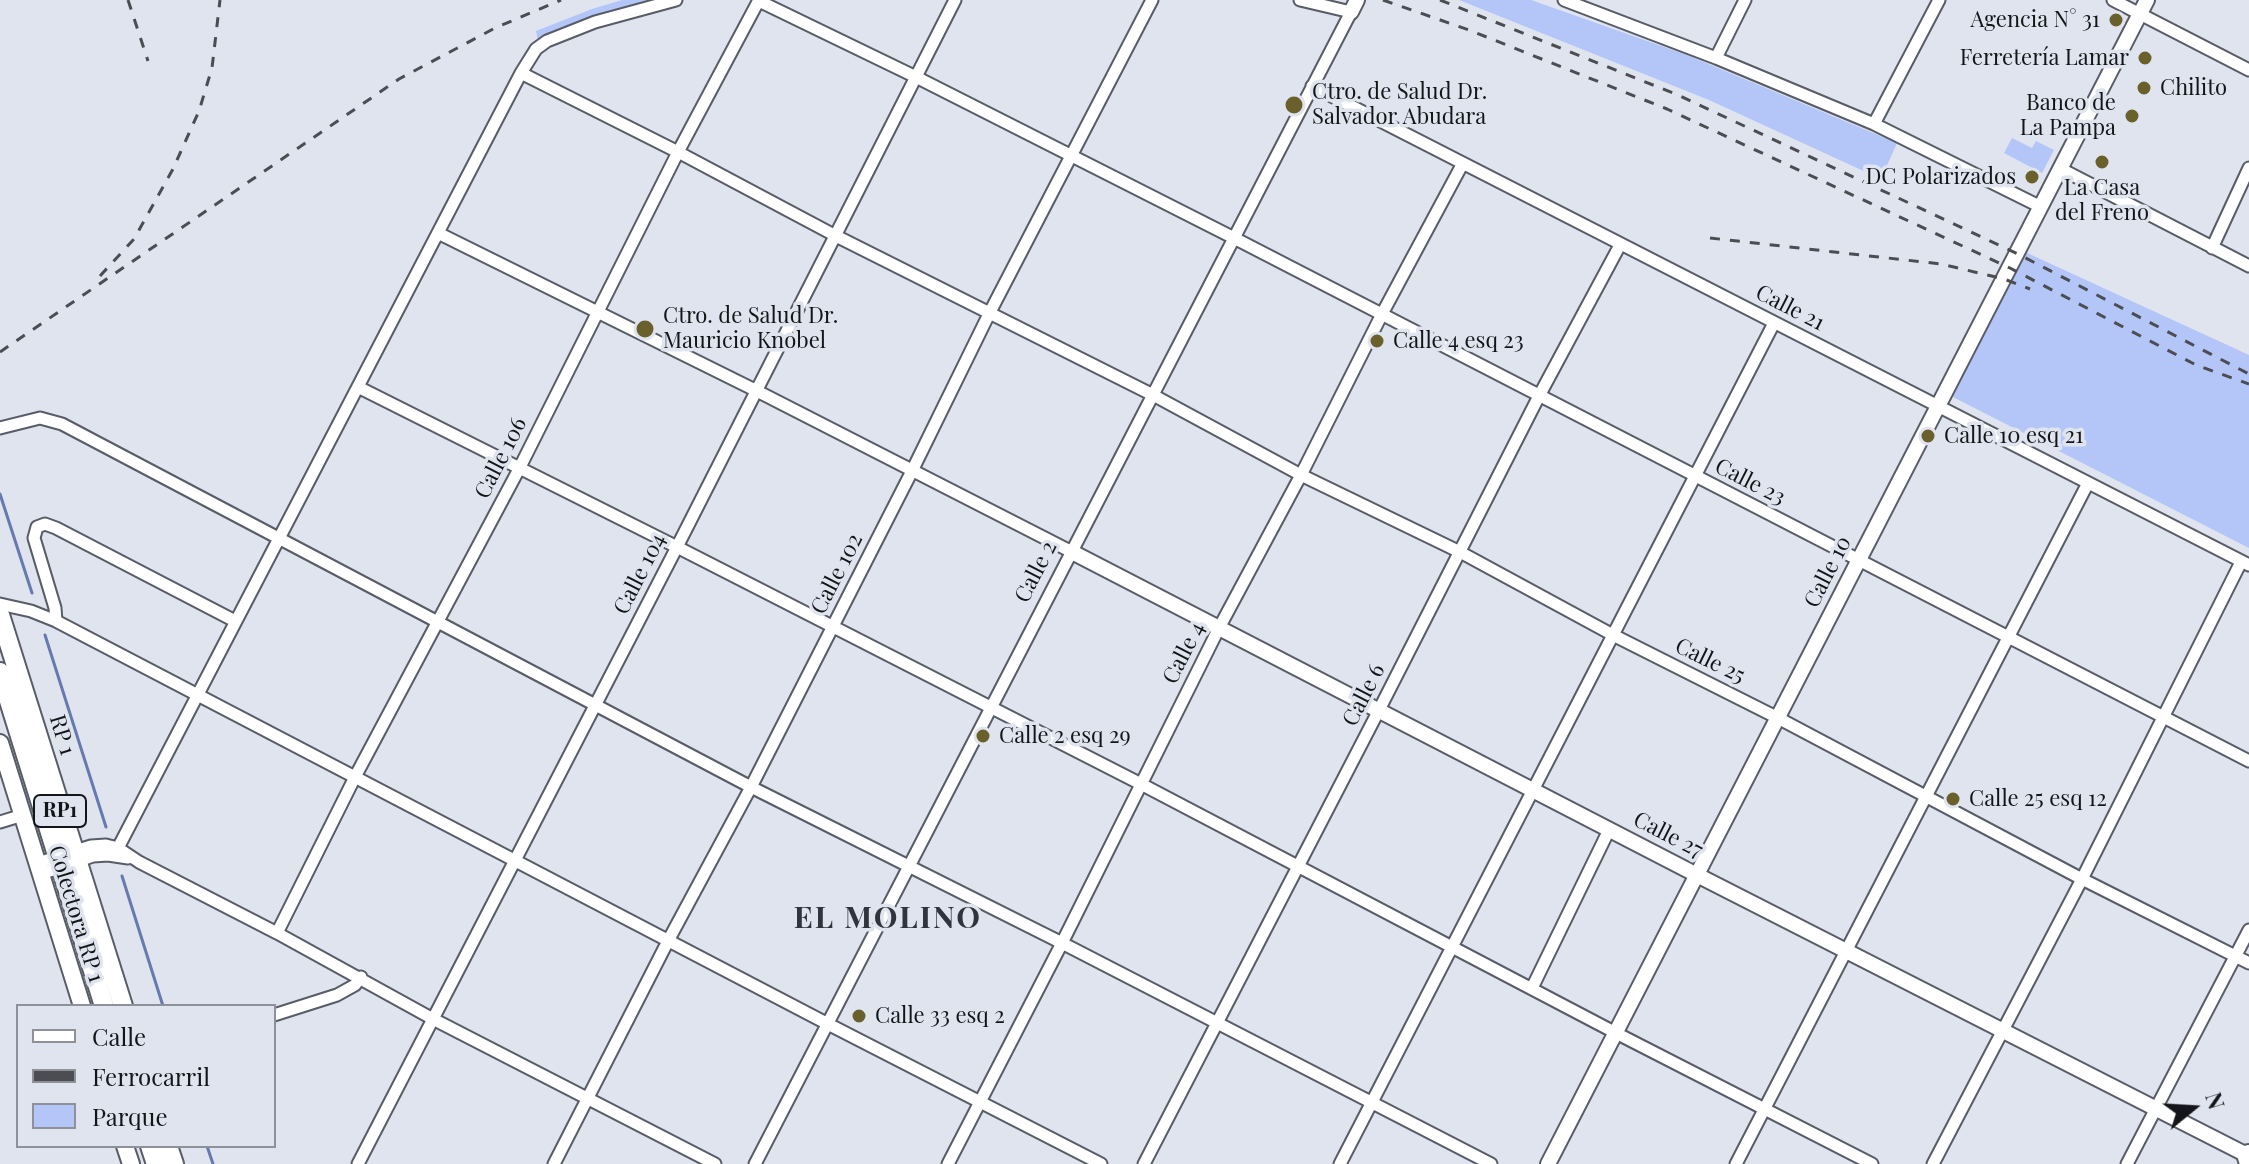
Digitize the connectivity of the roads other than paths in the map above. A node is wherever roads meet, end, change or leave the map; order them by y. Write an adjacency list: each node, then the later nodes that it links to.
1 (676, 0): 15 (street)
2 (759, 0): 16 (street, Calle 23); 19 (street, Calle 106)
3 (955, 0): 16 (street, Calle 104)
4 (1152, 0): 20 (street, Calle 102)
5 (1300, 0): 11 (street)
6 (1564, 0): 13 (street)
7 (1745, 0): 13 (street)
8 (1939, 0): 18 (street)
9 (2113, 0): 12 (street)
10 (2147, 0): 12 (street, Calle 10)
11 (1354, 6): 17 (street, Calle 2)
12 (2140, 14): 14 (street); 23 (street, Calle 10)
13 (1716, 58): 18 (street)
14 (2249, 70)
15 (521, 73): 19 (street, Calle 25); 25 (street)
16 (916, 77): 20 (street, Calle 23); 26 (street, Calle 104)
17 (1312, 86): 21 (street, Calle 21); 27 (street, Calle 2)
18 (1874, 124): 24 (street)
19 (678, 152): 26 (street, Calle 25); 31 (street, Calle 106)
20 (1070, 155): 27 (street, Calle 23); 32 (street, Calle 102)
21 (1463, 163): 28 (street, Calle 21); 33 (street, Calle 4)
22 (2249, 168): 29 (street)
23 (2061, 169): 24 (street, Calle 10); 29 (street)
24 (2041, 207): 39 (street, Calle 10)
25 (438, 233): 31 (street); 35 (street)
26 (836, 236): 32 (street, Calle 25); 36 (street, Calle 104)
27 (1234, 238): 33 (street, Calle 23); 37 (street, Calle 2)
28 (1620, 245): 34 (street, Calle 21); 38 (street, Calle 6)
29 (2212, 248): 30 (street)
30 (2249, 266)
31 (597, 312): 36 (street); 41 (street, Calle 106)
32 (989, 314): 37 (street, Calle 25); 42 (street, Calle 102)
33 (1382, 314): 38 (street, Calle 23); 43 (street, Calle 4)
34 (1774, 323): 39 (street, Calle 21); 44 (street)
35 (358, 387): 41 (street); 46 (street)
36 (755, 390): 42 (street); 47 (street, Calle 104)
37 (1153, 395): 43 (street, Calle 25); 48 (street, Calle 2)
38 (1539, 396): 44 (street, Calle 23); 49 (street, Calle 6)
39 (1938, 407): 45 (street, Calle 21); 50 (street, Calle 10)
40 (0, 428): 46 (street)
41 (519, 469): 47 (street); 57 (street, Calle 106)
42 (912, 471): 48 (street); 58 (street, Calle 102)
43 (1301, 475): 49 (street, Calle 25); 59 (street, Calle 4)
44 (1695, 476): 50 (street, Calle 23); 60 (street)
45 (2088, 483): 51 (street, Calle 21); 61 (street)
46 (279, 539): 56 (street); 57 (street)
47 (677, 547): 58 (street); 64 (street, Calle 104)
48 (1072, 552): 59 (street, Calle 27); 65 (street, Calle 2)
49 (1460, 552): 60 (street, Calle 25); 66 (street, Calle 6)
50 (1859, 560): 61 (street, Calle 23); 67 (street, Calle 10)
51 (2245, 564): 68 (street)
52 (0, 604): 53 (street)
53 (31, 611): 54 (street); 55 (street)
54 (2, 620): 80 (main road, RP 1 / RP1)
55 (56, 621): 56 (street); 63 (street)
56 (235, 621): 63 (street)
57 (438, 624): 64 (street); 71 (street, Calle 106)
58 (833, 626): 65 (street); 73 (street, Calle 102)
59 (1219, 628): 66 (street, Calle 27); 72 (street, Calle 4)
60 (1613, 635): 67 (street, Calle 25); 74 (street)
61 (2008, 637): 68 (street, Calle 23); 75 (street)
62 (0, 672): 80 (main road, RP 1 / RP1)
63 (198, 693): 71 (street); 79 (street)
64 (595, 704): 73 (street); 82 (street, Calle 104)
65 (991, 708): 72 (street); 83 (street, Calle 2)
66 (1379, 710): 74 (street, Calle 27); 84 (street, Calle 6)
67 (1778, 718): 75 (street, Calle 25); 86 (street, Calle 10)
68 (2164, 718): 70 (street, Calle 23); 87 (street)
69 (0, 743): 76 (main road, Colectora RP 1)
70 (2249, 761)
71 (355, 777): 82 (street); 89 (street, Calle 106)
72 (1141, 784): 84 (street); 91 (street, Calle 4)
73 (751, 787): 83 (street); 90 (street, Calle 102)
74 (1532, 790): 78 (street, Calle 27); 92 (street)
75 (1926, 797): 87 (street, Calle 25); 93 (street)
76 (23, 815): 77 (street); 85 (main road, Colectora RP 1)
77 (0, 822)
78 (1609, 830): 86 (street, Calle 27); 97 (street)
79 (118, 848): 80 (street); 81 (street)
80 (66, 859): 81 (street); 85 (street); 99 (main road, RP 1 / RP1); 100 (main road, RP 1 / RP1)
81 (132, 859): 89 (street)
82 (514, 861): 90 (street); 102 (street, Calle 104)
83 (909, 866): 91 (street); 104 (street, Calle 2)
84 (1299, 866): 92 (street); 103 (street, Calle 6)
85 (39, 869): 98 (main road, Colectora RP 1)
86 (1697, 875): 93 (street, Calle 27); 106 (street, Calle 10)
87 (2082, 879): 94 (street, Calle 25); 105 (street)
88 (2249, 930): 94 (street)
89 (277, 933): 96 (street)
90 (668, 941): 104 (street); 107 (street, Calle 102)
91 (1062, 943): 103 (street); 108 (street, Calle 4)
92 (1451, 947): 97 (street); 109 (street)
93 (1846, 951): 105 (street, Calle 27); 110 (street)
94 (2236, 956): 95 (street, Calle 25); 111 (street)
95 (2249, 963)
96 (361, 977): 101 (street); 102 (street)
97 (1532, 988): 106 (street)
98 (81, 1004)
99 (103, 1004)
100 (122, 1004)
101 (276, 1014)
102 (433, 1019): 107 (street); 113 (street, Calle 104)
103 (1218, 1022): 109 (street); 119 (street, Calle 6)
104 (828, 1024): 108 (street); 116 (street, Calle 2)
105 (2002, 1031): 111 (street, Calle 27); 125 (street)
106 (1616, 1033): 110 (street); 122 (street, Calle 10)
107 (587, 1098): 114 (street, Calle 102); 115 (street)
108 (980, 1103): 117 (street, Calle 4); 118 (street)
109 (1370, 1103): 120 (street); 121 (street)
110 (1764, 1108): 123 (street); 124 (street)
111 (2155, 1109): 112 (street, Calle 27); 126 (street)
112 (2248, 1157)
113 (358, 1164)
114 (554, 1164)
115 (715, 1164)
116 (755, 1164)
117 (948, 1164)
118 (1101, 1164)
119 (1144, 1164)
120 (1340, 1164)
121 (1491, 1164)
122 (1548, 1164)
123 (1736, 1164)
124 (1872, 1164)
125 (1933, 1164)
126 (2127, 1164)

